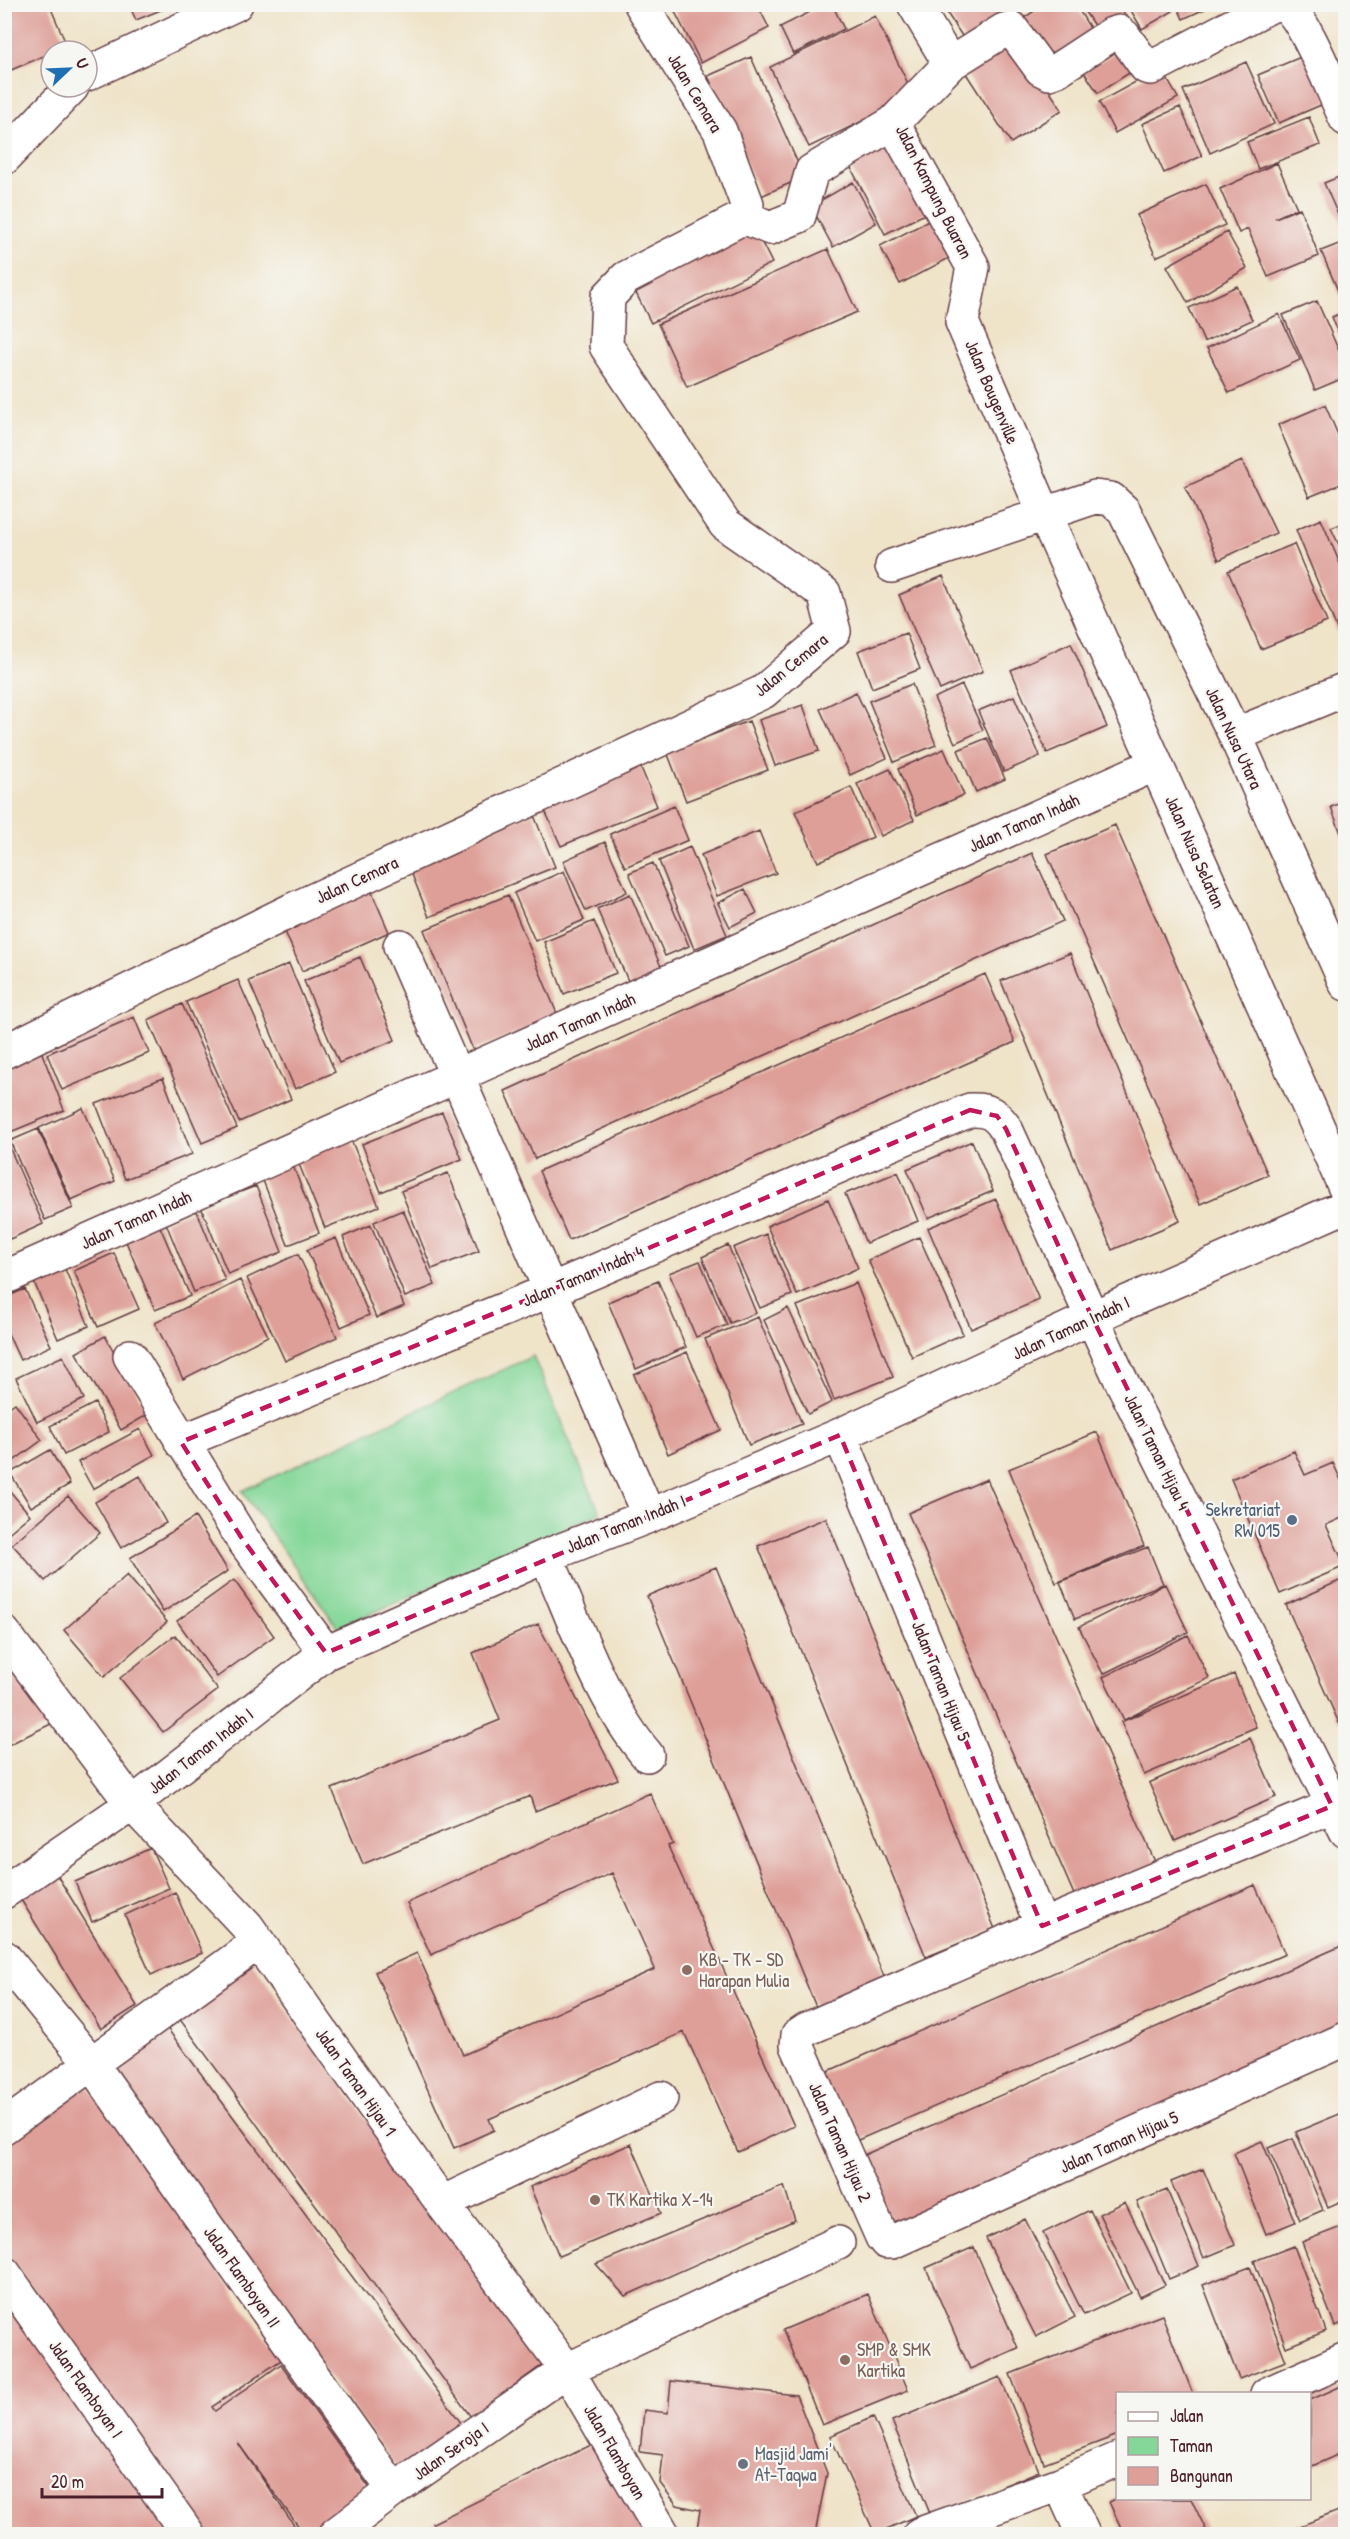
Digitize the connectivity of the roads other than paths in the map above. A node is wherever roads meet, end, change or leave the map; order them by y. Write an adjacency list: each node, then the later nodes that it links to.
1 (236, 4): 7 (street)
2 (641, 4): 12 (street, Jalan Cemara)
3 (914, 4): 6 (street)
4 (1274, 4): 6 (street, Jalan Kampung Buaran)
5 (1284, 4): 9 (street)
6 (950, 64): 10 (street, Jalan Kampung Buaran)
7 (99, 68)
8 (61, 99): 11 (street)
9 (1346, 119)
10 (893, 123): 12 (street); 13 (street, Jalan Kampung Buaran)
11 (4, 158)
12 (744, 217): 21 (street, Jalan Cemara)
13 (973, 267): 14 (street, Jalan Bougenville)
14 (1044, 513): 15 (street); 17 (street, Jalan Nusa Utara); 18 (street, Jalan Nusa Selatan)
15 (892, 566)
16 (1346, 688): 17 (street)
17 (1234, 735): 20 (street, Jalan Nusa Utara)
18 (1156, 764): 22 (street, Jalan Taman Indah); 24 (street, Jalan Nusa Selatan)
19 (400, 946): 22 (street)
20 (1346, 984)
21 (4, 1052)
22 (457, 1077): 26 (street, Jalan Taman Indah); 27 (street)
23 (983, 1109): 27 (street, Jalan Taman Indah 4); 28 (street, Jalan Taman Hijau 4)
24 (1346, 1190)
25 (1346, 1206): 28 (street, Jalan Taman Indah I)
26 (4, 1278)
27 (551, 1290): 31 (street, Jalan Taman Indah 4); 32 (street)
28 (1091, 1318): 30 (street, Jalan Taman Indah I); 38 (street, Jalan Taman Hijau 4)
29 (130, 1356): 31 (street)
30 (840, 1435): 32 (street, Jalan Taman Indah I); 40 (street, Jalan Taman Hijau 5)
31 (181, 1442): 35 (street)
32 (649, 1516): 33 (street, Jalan Taman Indah I)
33 (546, 1556): 35 (street, Jalan Taman Indah I); 36 (street)
34 (4, 1633): 37 (street, Jalan Taman Indah I)
35 (326, 1653): 37 (street, Jalan Taman Indah I)
36 (646, 1755)
37 (132, 1804): 39 (street); 41 (street, Jalan Taman Hijau 1)
38 (1339, 1818): 40 (street)
39 (4, 1892)
40 (1042, 1926): 48 (street, Jalan Taman Hijau 2)
41 (257, 1943): 44 (street); 47 (street, Jalan Taman Hijau 1)
42 (4, 1957): 44 (street, Jalan Flamboyan II)
43 (1346, 2039): 48 (street, Jalan Taman Hijau 5)
44 (91, 2063): 46 (street); 56 (street, Jalan Flamboyan II)
45 (661, 2098): 47 (street)
46 (4, 2127)
47 (442, 2203): 52 (street, Jalan Taman Hijau 1)
48 (892, 2242)
49 (838, 2243): 52 (street, Jalan Seroja I)
50 (4, 2273): 57 (street, Jalan Flamboyan I)
51 (1346, 2359): 53 (street)
52 (567, 2370): 56 (street, Jalan Seroja I); 59 (street, Jalan Flamboyan)
53 (1272, 2392)
54 (1116, 2459): 55 (street)
55 (1060, 2484): 60 (street); 61 (street)
56 (394, 2490): 58 (street, Jalan Seroja I)
57 (188, 2535)
58 (336, 2535)
59 (663, 2535)
60 (920, 2535)
61 (1083, 2535)

